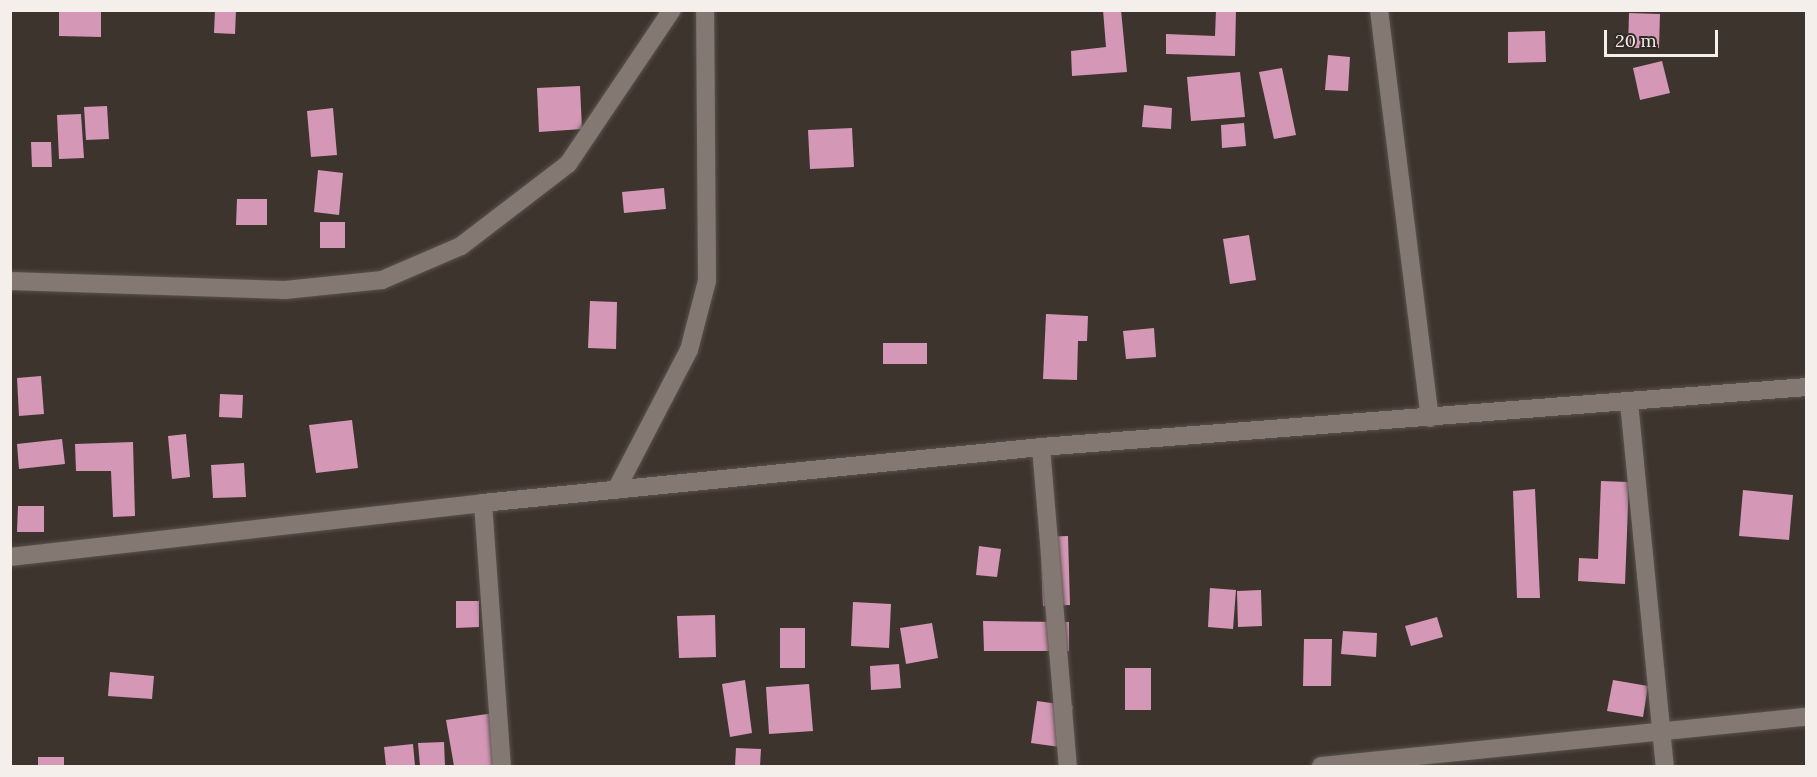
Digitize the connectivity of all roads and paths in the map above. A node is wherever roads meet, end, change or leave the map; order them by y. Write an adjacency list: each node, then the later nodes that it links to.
1 (672, 10): 4 (street)
2 (705, 10): 9 (street)
3 (1379, 10): 7 (street)
4 (10, 281)
5 (1806, 387): 6 (street)
6 (1629, 402): 7 (street); 13 (street)
7 (1430, 418): 8 (street)
8 (1041, 447): 9 (street); 15 (street)
9 (616, 490): 10 (street)
10 (483, 503): 11 (street); 14 (street)
11 (10, 557)
12 (1806, 717): 13 (street)
13 (1662, 730): 16 (street); 17 (street)
14 (502, 766)
15 (1068, 766)
16 (1321, 766)
17 (1665, 766)

